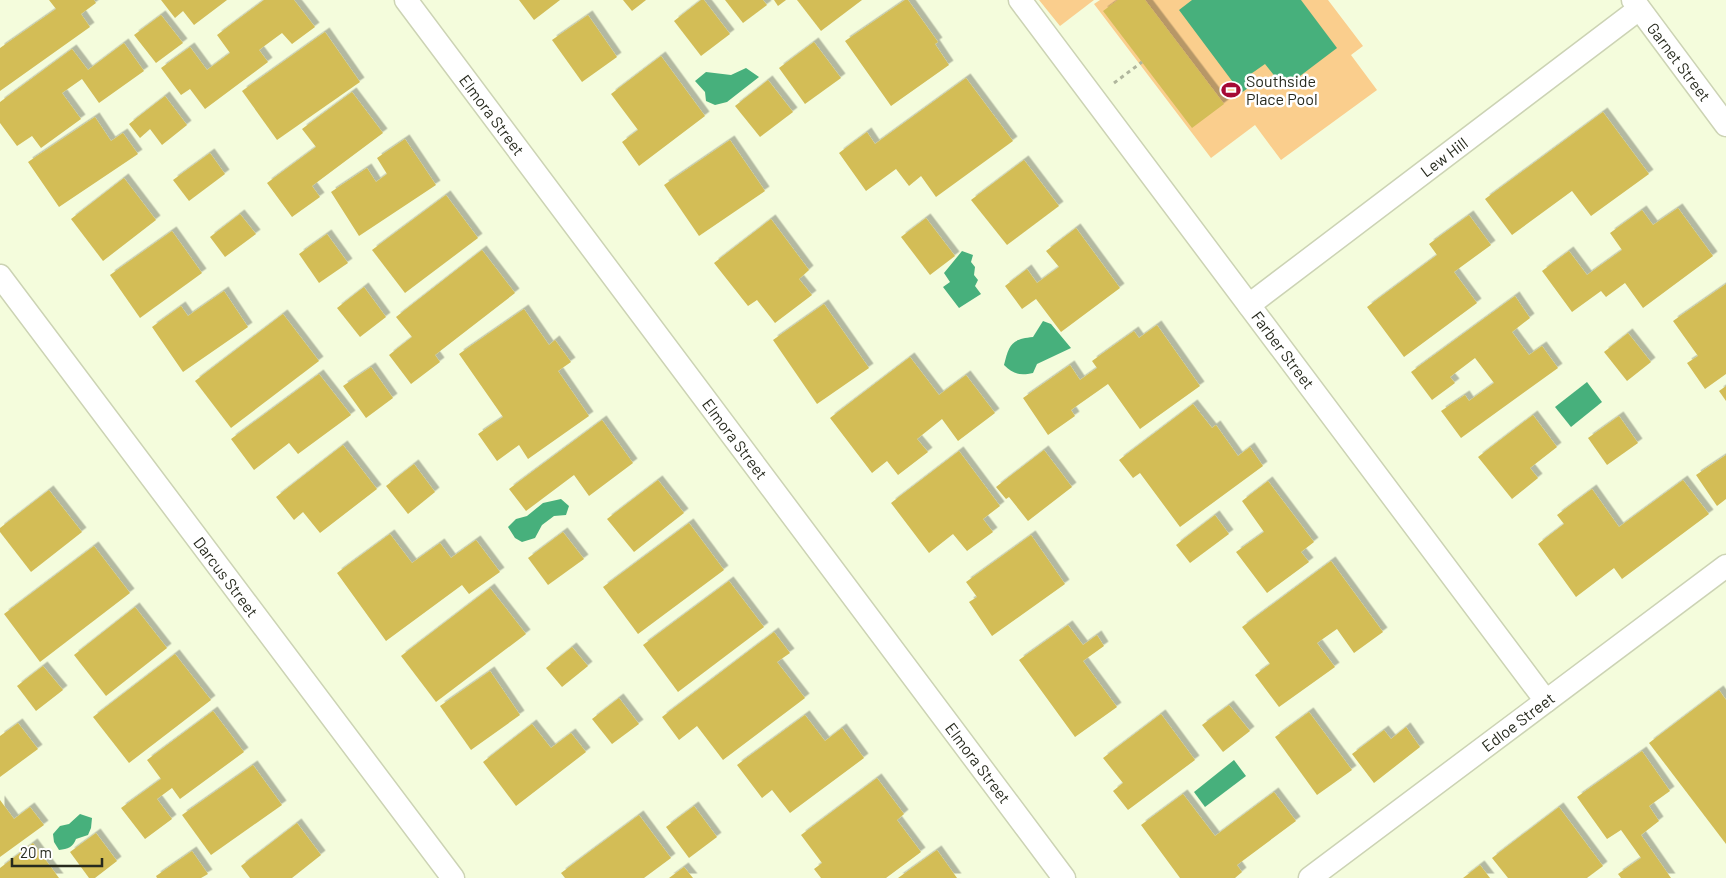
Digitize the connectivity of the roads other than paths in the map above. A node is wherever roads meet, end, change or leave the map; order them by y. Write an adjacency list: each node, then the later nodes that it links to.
1 (406, 0): 10 (street, Elmora Street)
2 (1020, 0): 6 (street, Farber Street)
3 (1636, 4): 4 (street, Garnet Street); 6 (street, Lew Hill)
4 (1726, 125)
5 (0, 276): 9 (street, Darcus Street)
6 (1249, 305): 8 (street, Farber Street)
7 (1726, 566): 8 (street, Edloe Street)
8 (1546, 701): 11 (street, Edloe Street)
9 (453, 878)
10 (1064, 878)
11 (1310, 878)

